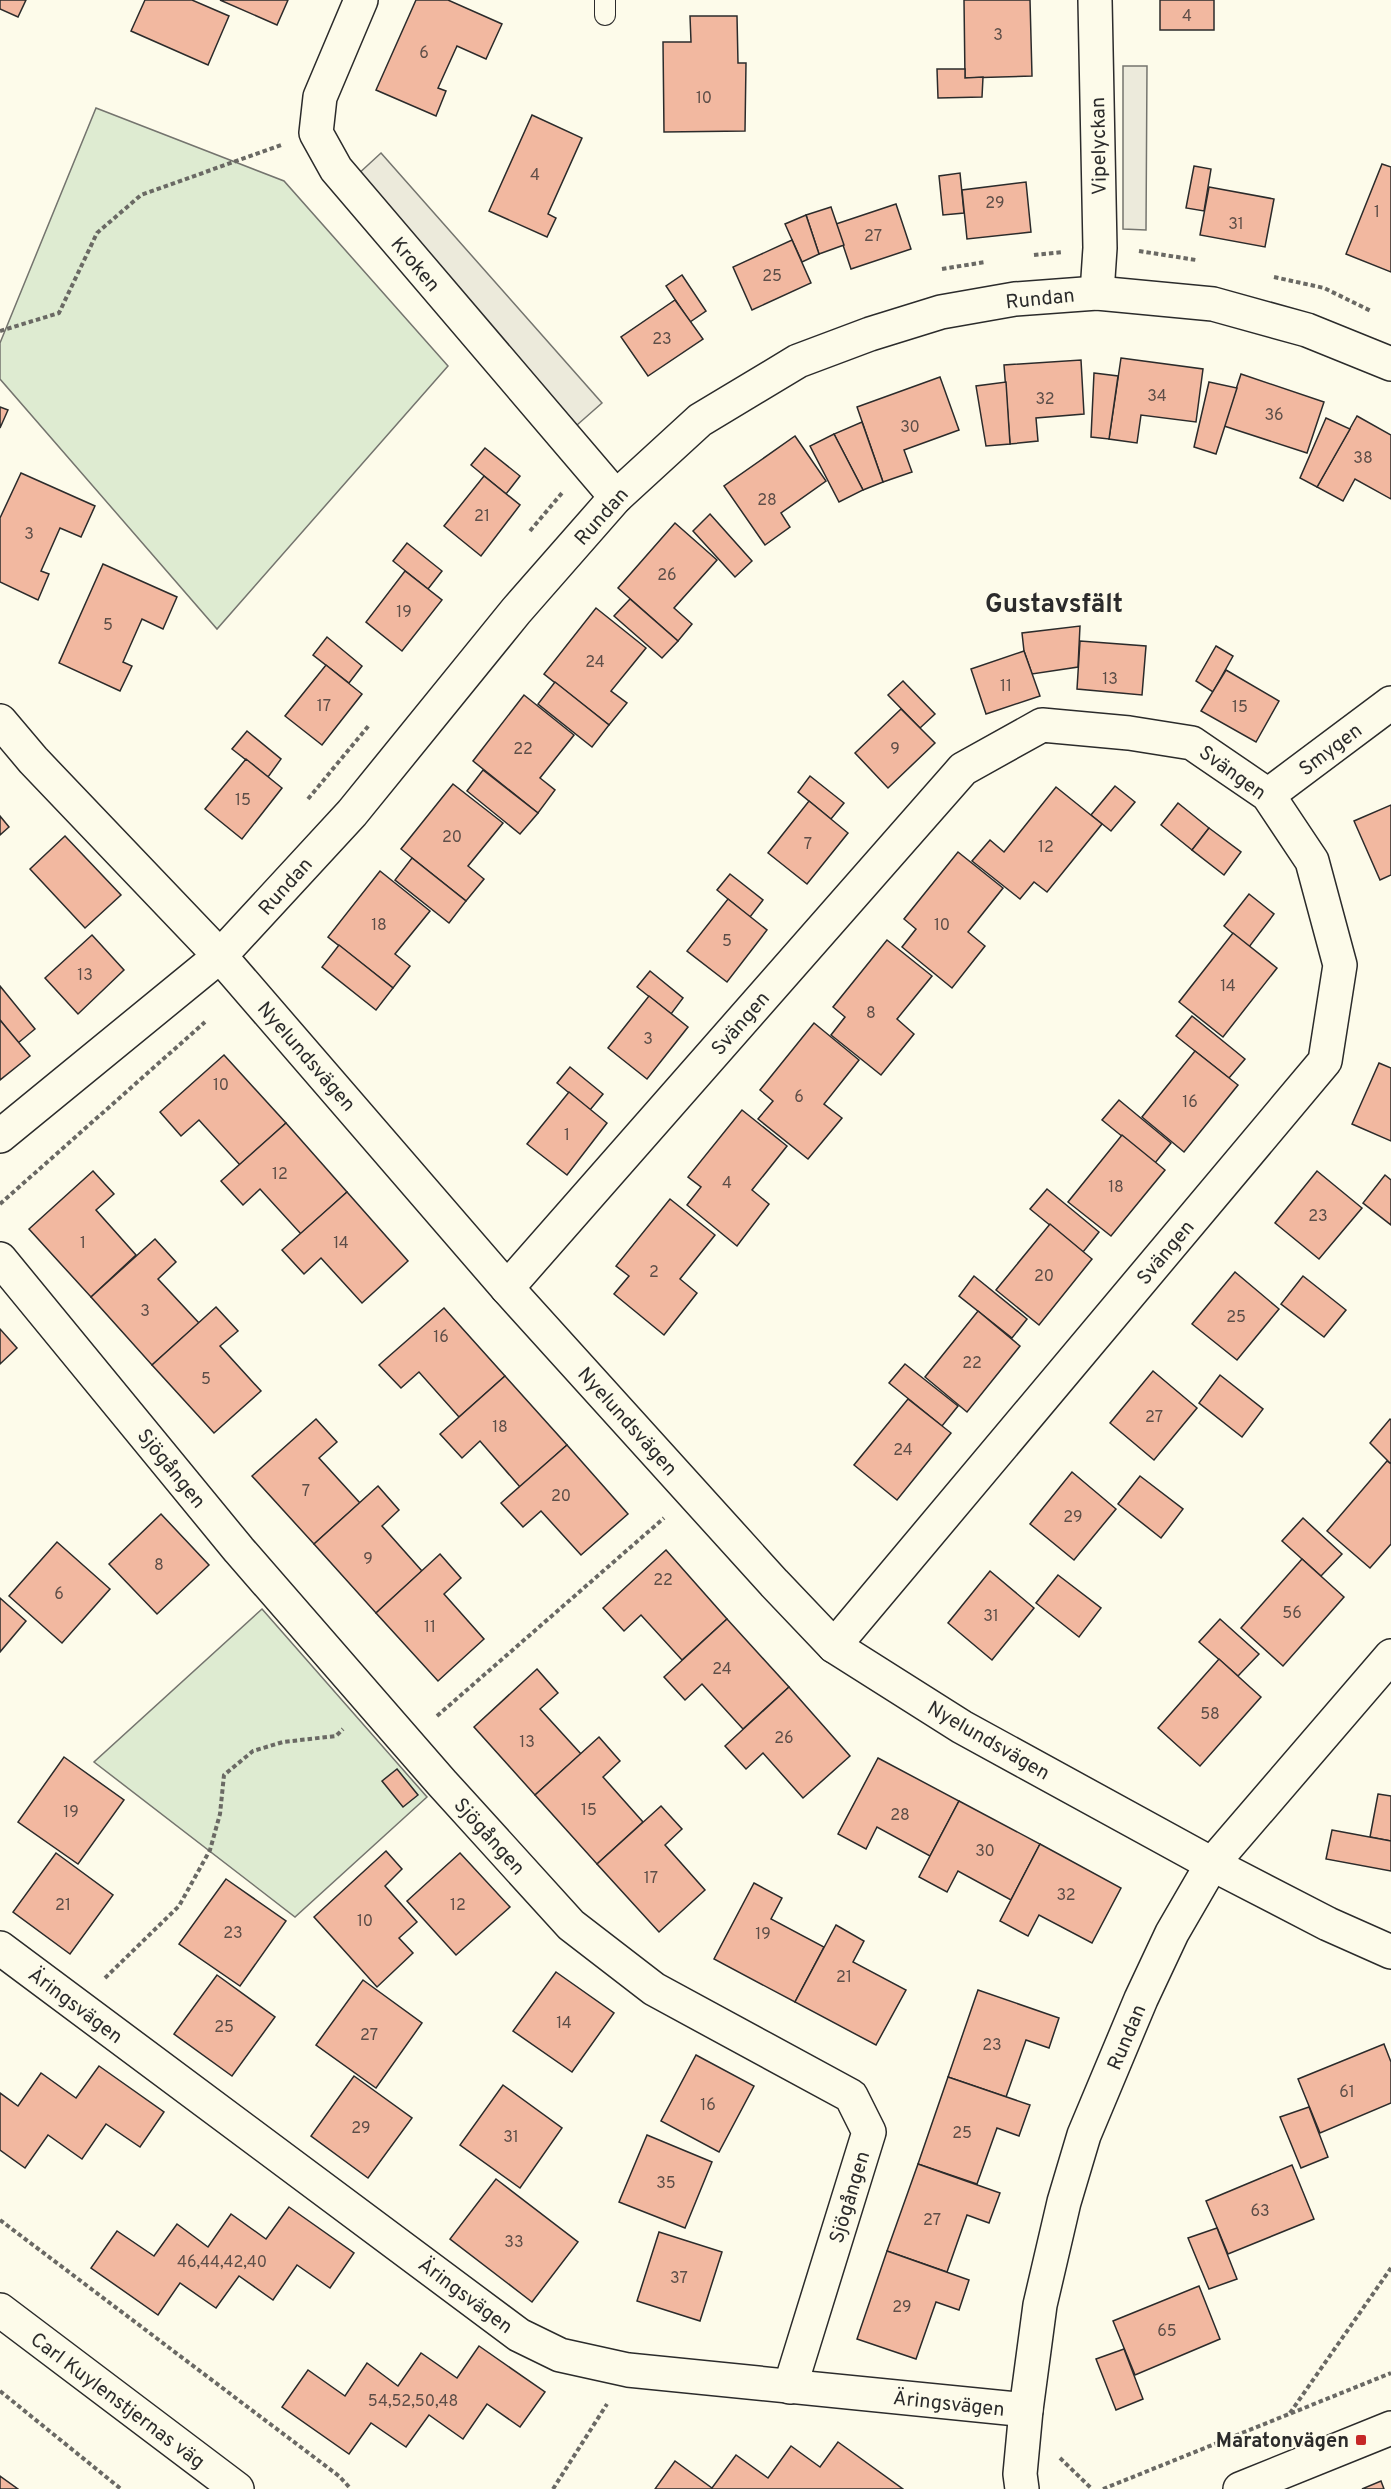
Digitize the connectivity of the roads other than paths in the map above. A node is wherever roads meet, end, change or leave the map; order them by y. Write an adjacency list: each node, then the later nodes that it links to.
1 (361, 0): 5 (street, Kroken)
2 (1095, 0): 3 (street, Vipelyckan)
3 (1097, 293): 4 (street, Rundan); 5 (street, Rundan)
4 (1391, 364)
5 (616, 497): 9 (street, Rundan)
6 (1391, 703): 8 (street, Smygen)
7 (0, 721): 9 (street, Nyelundsvägen)
8 (1268, 795): 12 (street, Svängen); 13 (street, Svängen)
9 (220, 956): 10 (street, Rundan); 12 (street, Nyelundsvägen)
10 (0, 1136)
11 (0, 1259): 19 (street, Sjögången)
12 (507, 1288): 13 (street, Nyelundsvägen)
13 (834, 1646): 15 (street, Nyelundsvägen)
14 (1391, 1656): 15 (street, Rundan)
15 (1212, 1863): 17 (street, Nyelundsvägen); 20 (street, Rundan)
16 (0, 1948): 19 (street, Äringsvägen)
17 (1391, 1952)
18 (0, 2310): 22 (street, Carl Kuylenstjernas väg)
19 (790, 2388): 20 (street, Äringsvägen)
20 (1026, 2410): 23 (street, Rundan)
21 (1391, 2428): 24 (street)
22 (237, 2489)
23 (1022, 2489)
24 (1240, 2489)

